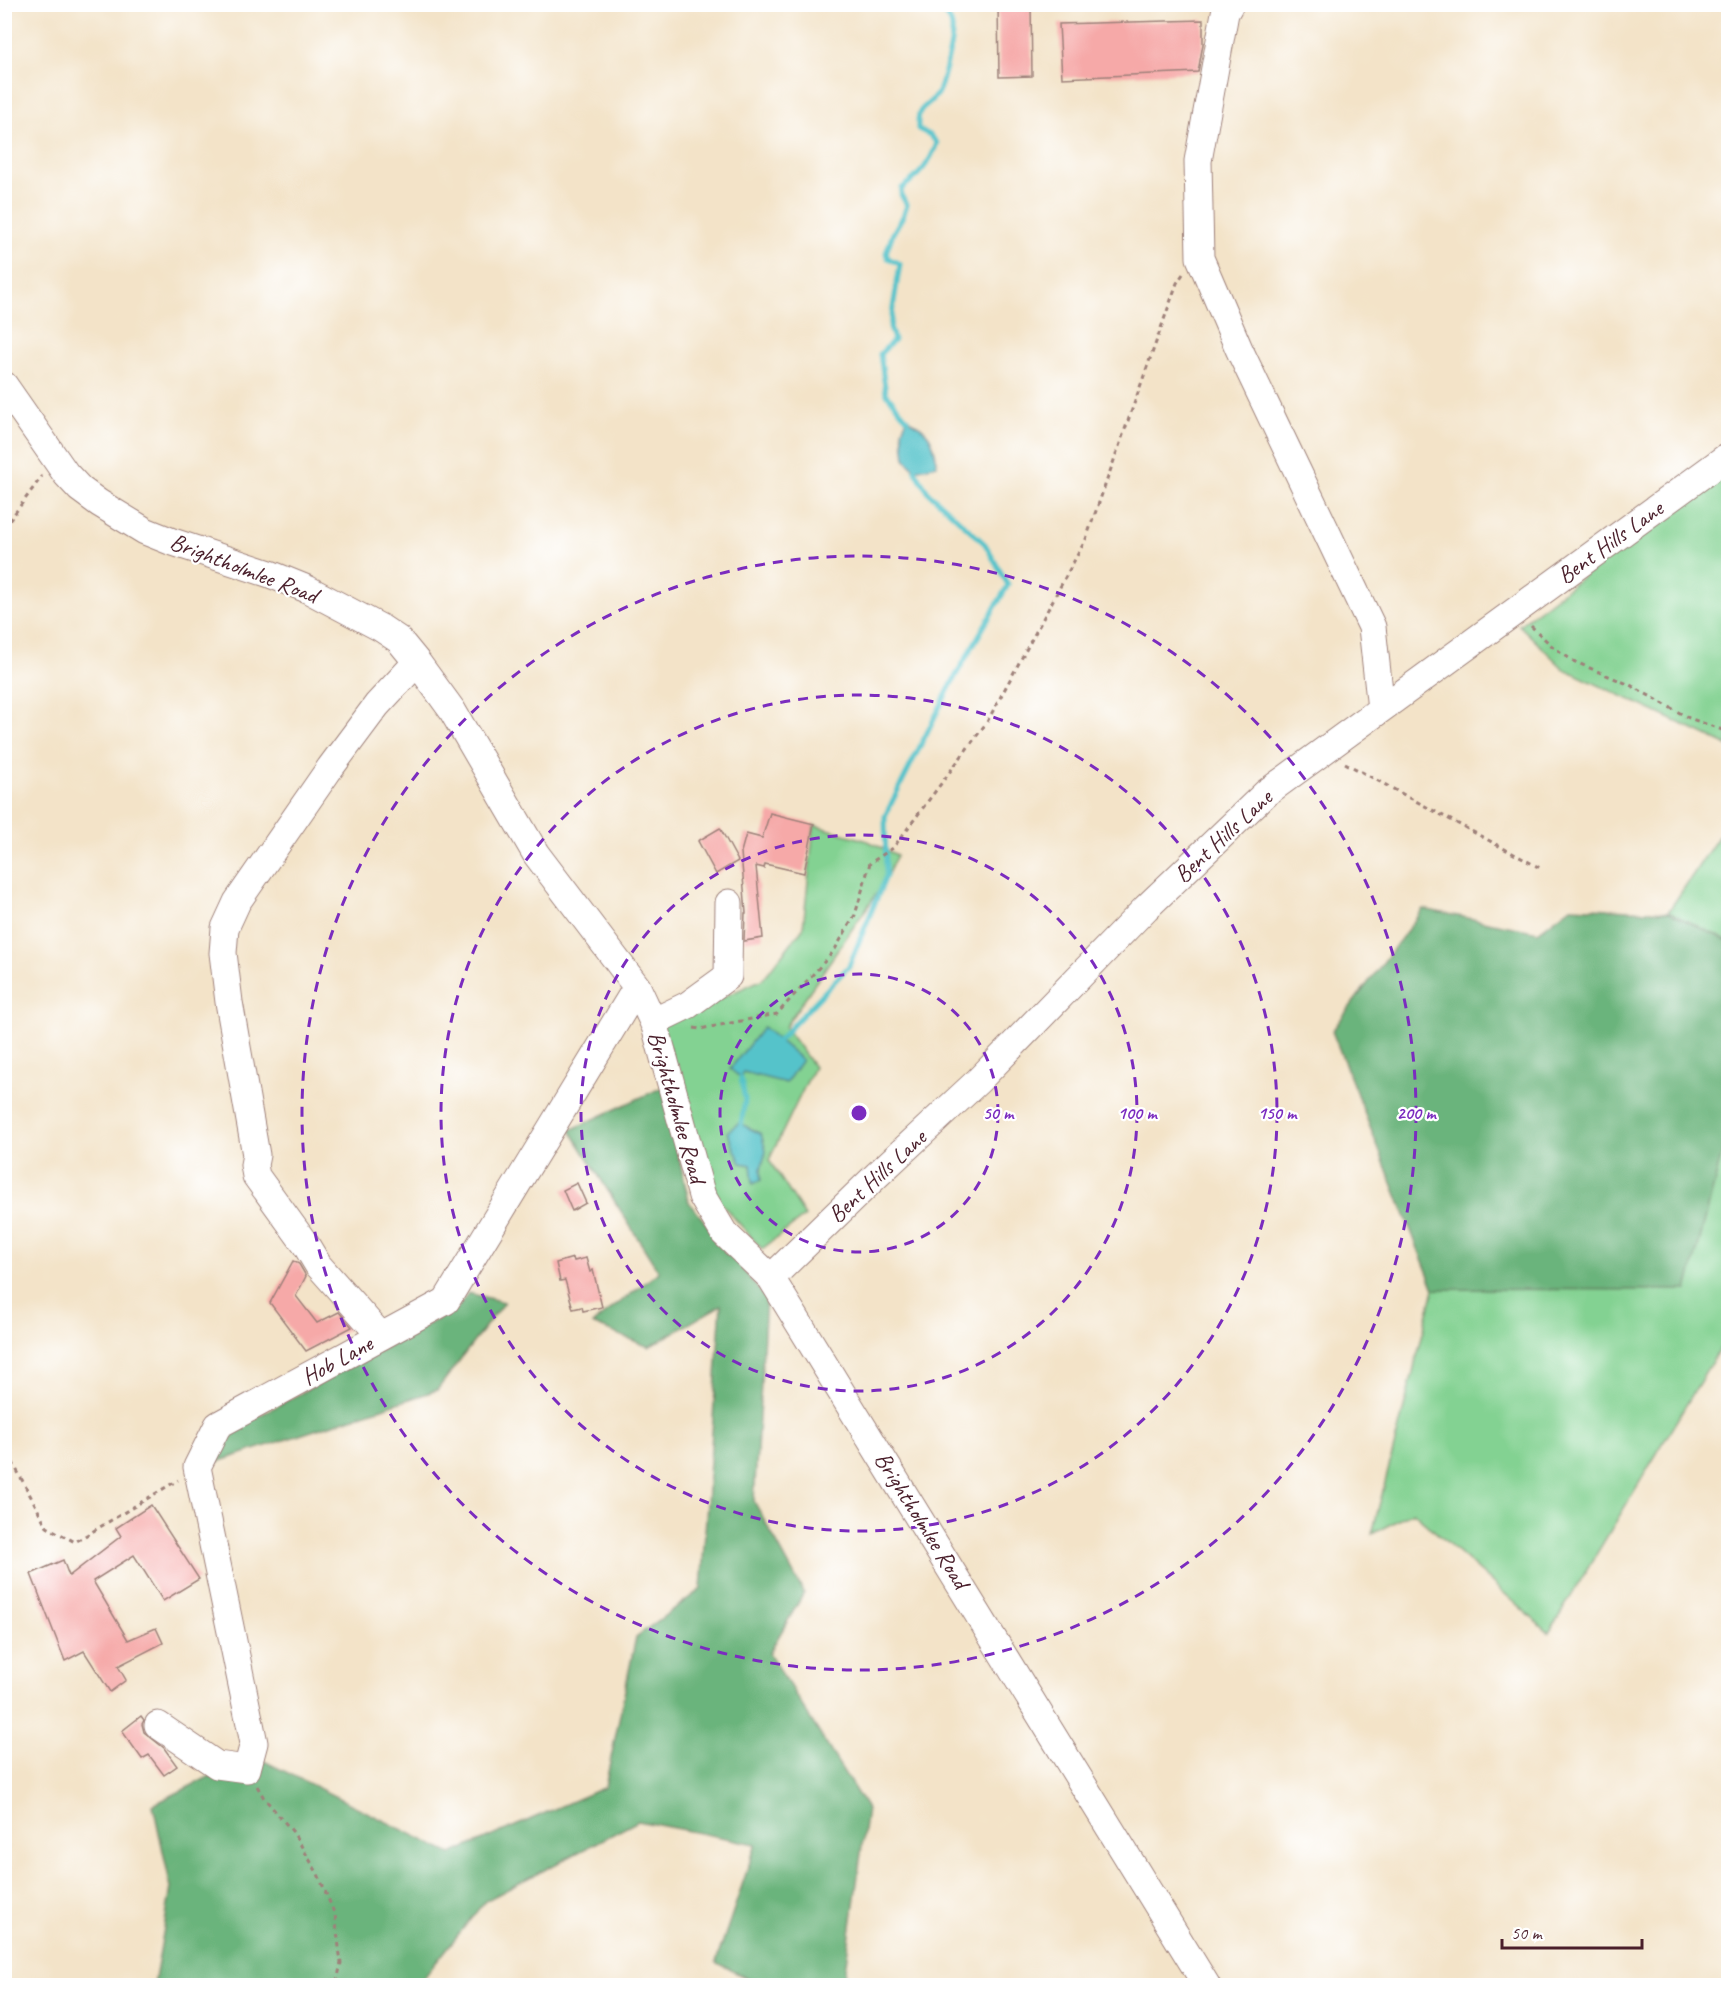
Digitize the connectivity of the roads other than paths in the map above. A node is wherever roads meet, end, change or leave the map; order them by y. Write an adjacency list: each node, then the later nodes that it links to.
1 (1230, 4): 5 (street)
2 (4, 385): 4 (street, Brightholmlee Road)
3 (1728, 456): 5 (street, Bent Hills Lane)
4 (417, 662): 7 (street, Brightholmlee Road); 10 (street)
5 (1382, 709): 9 (street, Bent Hills Lane)
6 (729, 903): 8 (street)
7 (637, 987): 8 (street, Brightholmlee Road); 10 (street, Hob Lane)
8 (653, 1022): 9 (street, Brightholmlee Road)
9 (771, 1278): 12 (street, Brightholmlee Road)
10 (381, 1336): 11 (street, Hob Lane)
11 (158, 1725)
12 (1207, 1986)

